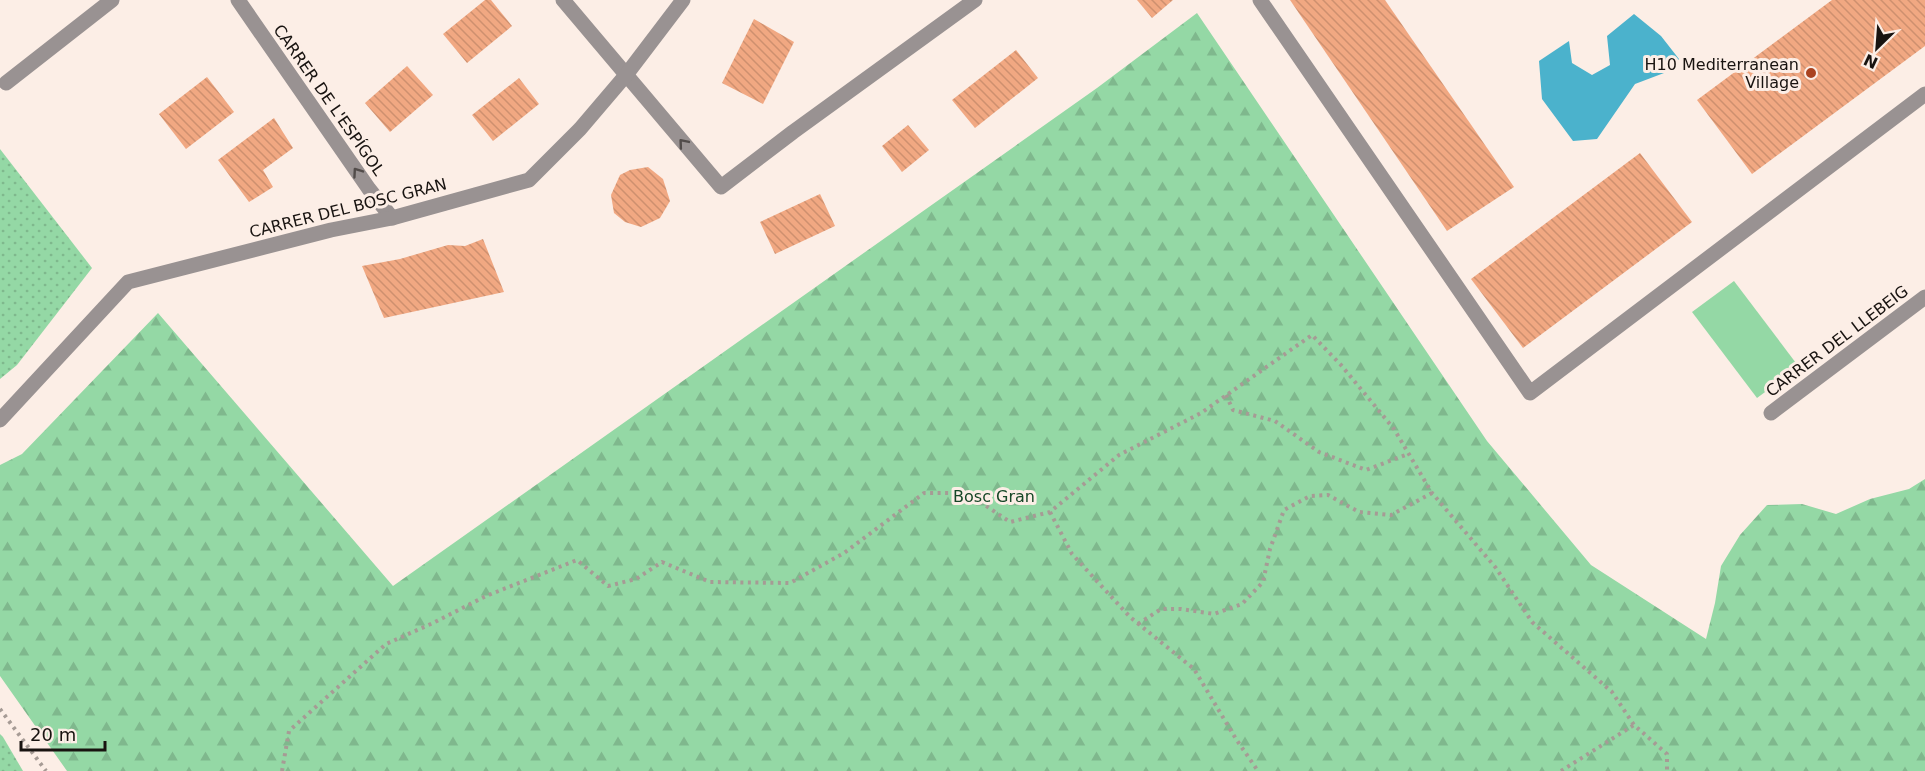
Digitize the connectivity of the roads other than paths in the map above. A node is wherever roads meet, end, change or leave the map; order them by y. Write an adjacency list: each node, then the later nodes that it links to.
1 (112, 0): 8 (street)
2 (238, 0): 10 (street, CARRER DE L'ESPÍGOL, one-way to 2)
3 (563, 0): 7 (street)
4 (683, 0): 7 (street, CARRER DEL BOSC GRAN)
5 (975, 0): 7 (street, one-way to 7)
6 (1260, 0): 9 (street)
7 (626, 75): 10 (street, CARRER DEL BOSC GRAN)
8 (6, 83)
9 (1925, 94)
10 (392, 218): 13 (street, CARRER DEL BOSC GRAN)
11 (1925, 297): 12 (street, CARRER DEL LLEBEIG)
12 (1771, 413)
13 (0, 420)

